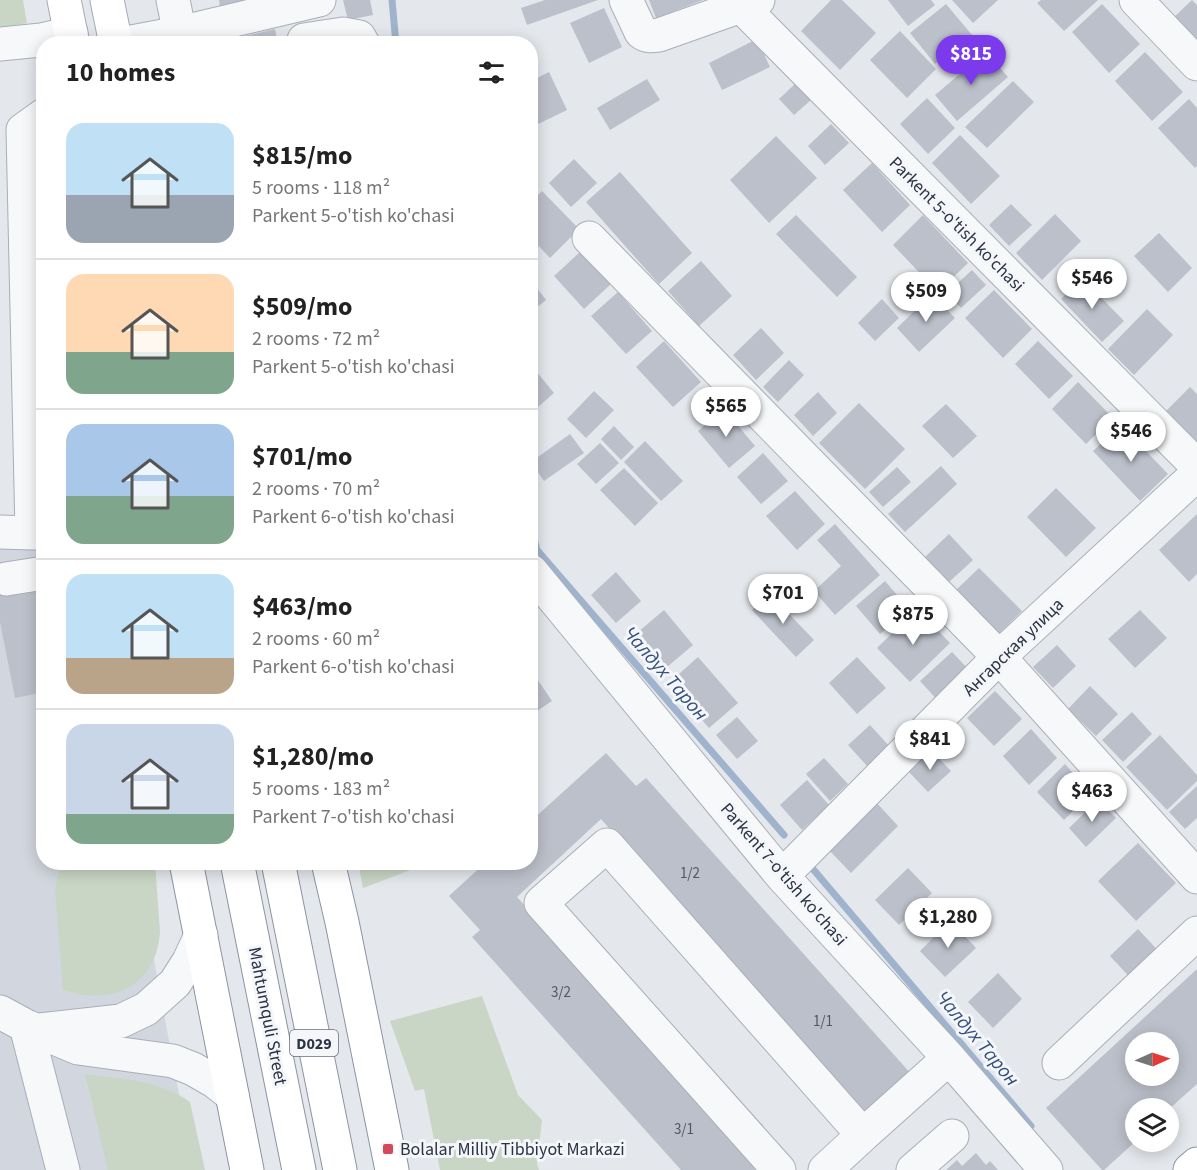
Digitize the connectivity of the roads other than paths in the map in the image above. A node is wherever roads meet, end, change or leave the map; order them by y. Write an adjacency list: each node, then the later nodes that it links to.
1 (64, 0): 8 (main road)
2 (107, 0): 9 (main road)
3 (173, 0): 10 (street)
4 (626, 0): 7 (street)
5 (1136, 0): 17 (street)
6 (308, 1): 11 (street); 12 (street)
7 (750, 3): 20 (street, Parkent 5-o'tish ko'chasi)
8 (72, 36)
9 (114, 36)
10 (181, 36)
11 (188, 36)
12 (312, 36)
13 (333, 36): 14 (street)
14 (354, 36)
15 (36, 40): 16 (street)
16 (0, 44)
17 (1197, 63)
18 (22, 125): 22 (street)
19 (589, 238): 28 (street)
20 (1197, 466)
21 (1197, 474): 28 (street, Ангарская улица)
22 (36, 482)
23 (0, 532): 24 (street)
24 (36, 533)
25 (36, 574): 26 (street)
26 (6, 579)
27 (538, 580): 33 (street, Parkent 7-o'tish ko'chasi)
28 (999, 657): 33 (street, Ангарская улица); 34 (street)
29 (188, 870): 36 (main road)
30 (239, 870): 46 (main road, Mahtumquli Street / D029)
31 (280, 870): 47 (main road, D029)
32 (330, 870): 48 (main road)
33 (782, 876): 38 (street, Parkent 7-o'tish ko'chasi)
34 (1197, 877)
35 (1197, 933): 39 (street)
36 (201, 935): 37 (street); 40 (main road)
37 (21, 1023): 40 (street); 44 (street)
38 (949, 1058): 41 (street); 52 (street, Parkent 7-o'tish ko'chasi)
39 (1059, 1063)
40 (232, 1095): 45 (main road)
41 (863, 1135): 49 (street); 50 (street)
42 (952, 1136): 51 (street)
43 (1197, 1164): 53 (main road)
44 (63, 1170)
45 (247, 1170)
46 (299, 1170)
47 (340, 1170)
48 (392, 1170)
49 (779, 1170)
50 (825, 1170)
51 (913, 1170)
52 (1046, 1170)
53 (1190, 1170)

